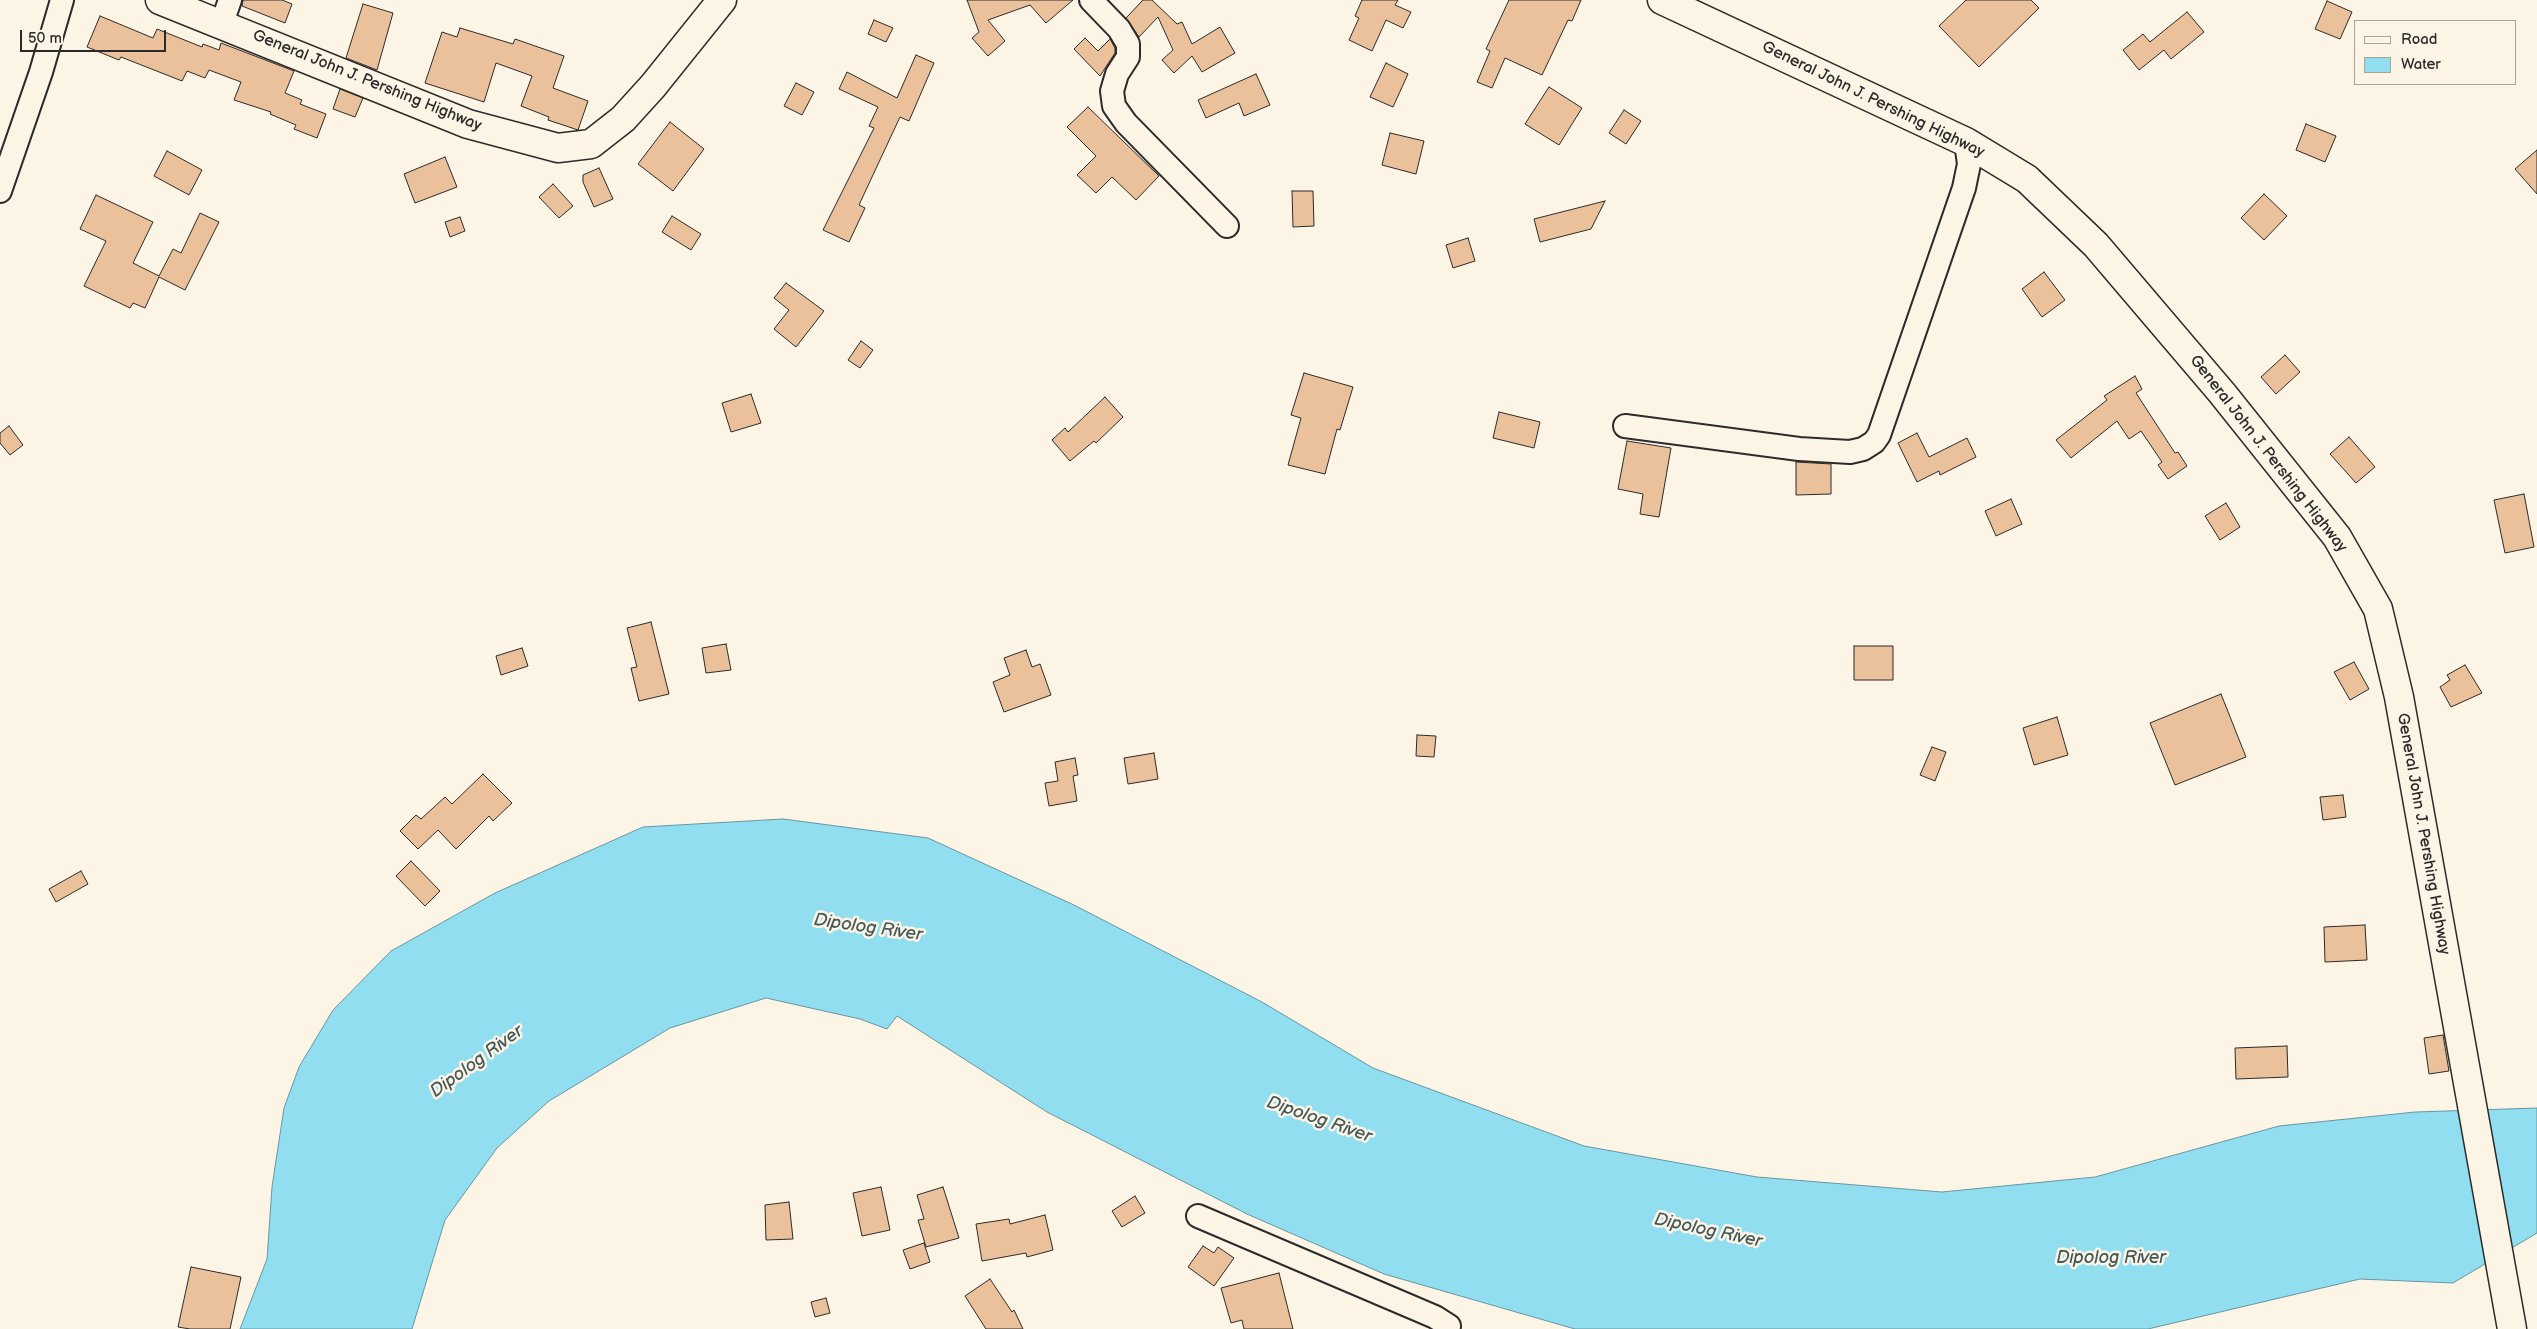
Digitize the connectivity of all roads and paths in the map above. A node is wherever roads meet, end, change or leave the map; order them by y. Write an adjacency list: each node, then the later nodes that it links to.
1 (62, 0): 8 (street)
2 (160, 0): 6 (main road, General John J. Pershing Highway)
3 (722, 0): 6 (main road, General John J. Pershing Highway)
4 (1091, 0): 9 (street)
5 (1662, 0): 7 (main road, General John J. Pershing Highway)
6 (226, 12)
7 (1966, 142): 10 (street); 13 (main road, General John J. Pershing Highway)
8 (0, 191)
9 (1227, 226)
10 (1625, 426)
11 (1198, 1216): 12 (street)
12 (1445, 1328)
13 (2512, 1329)

